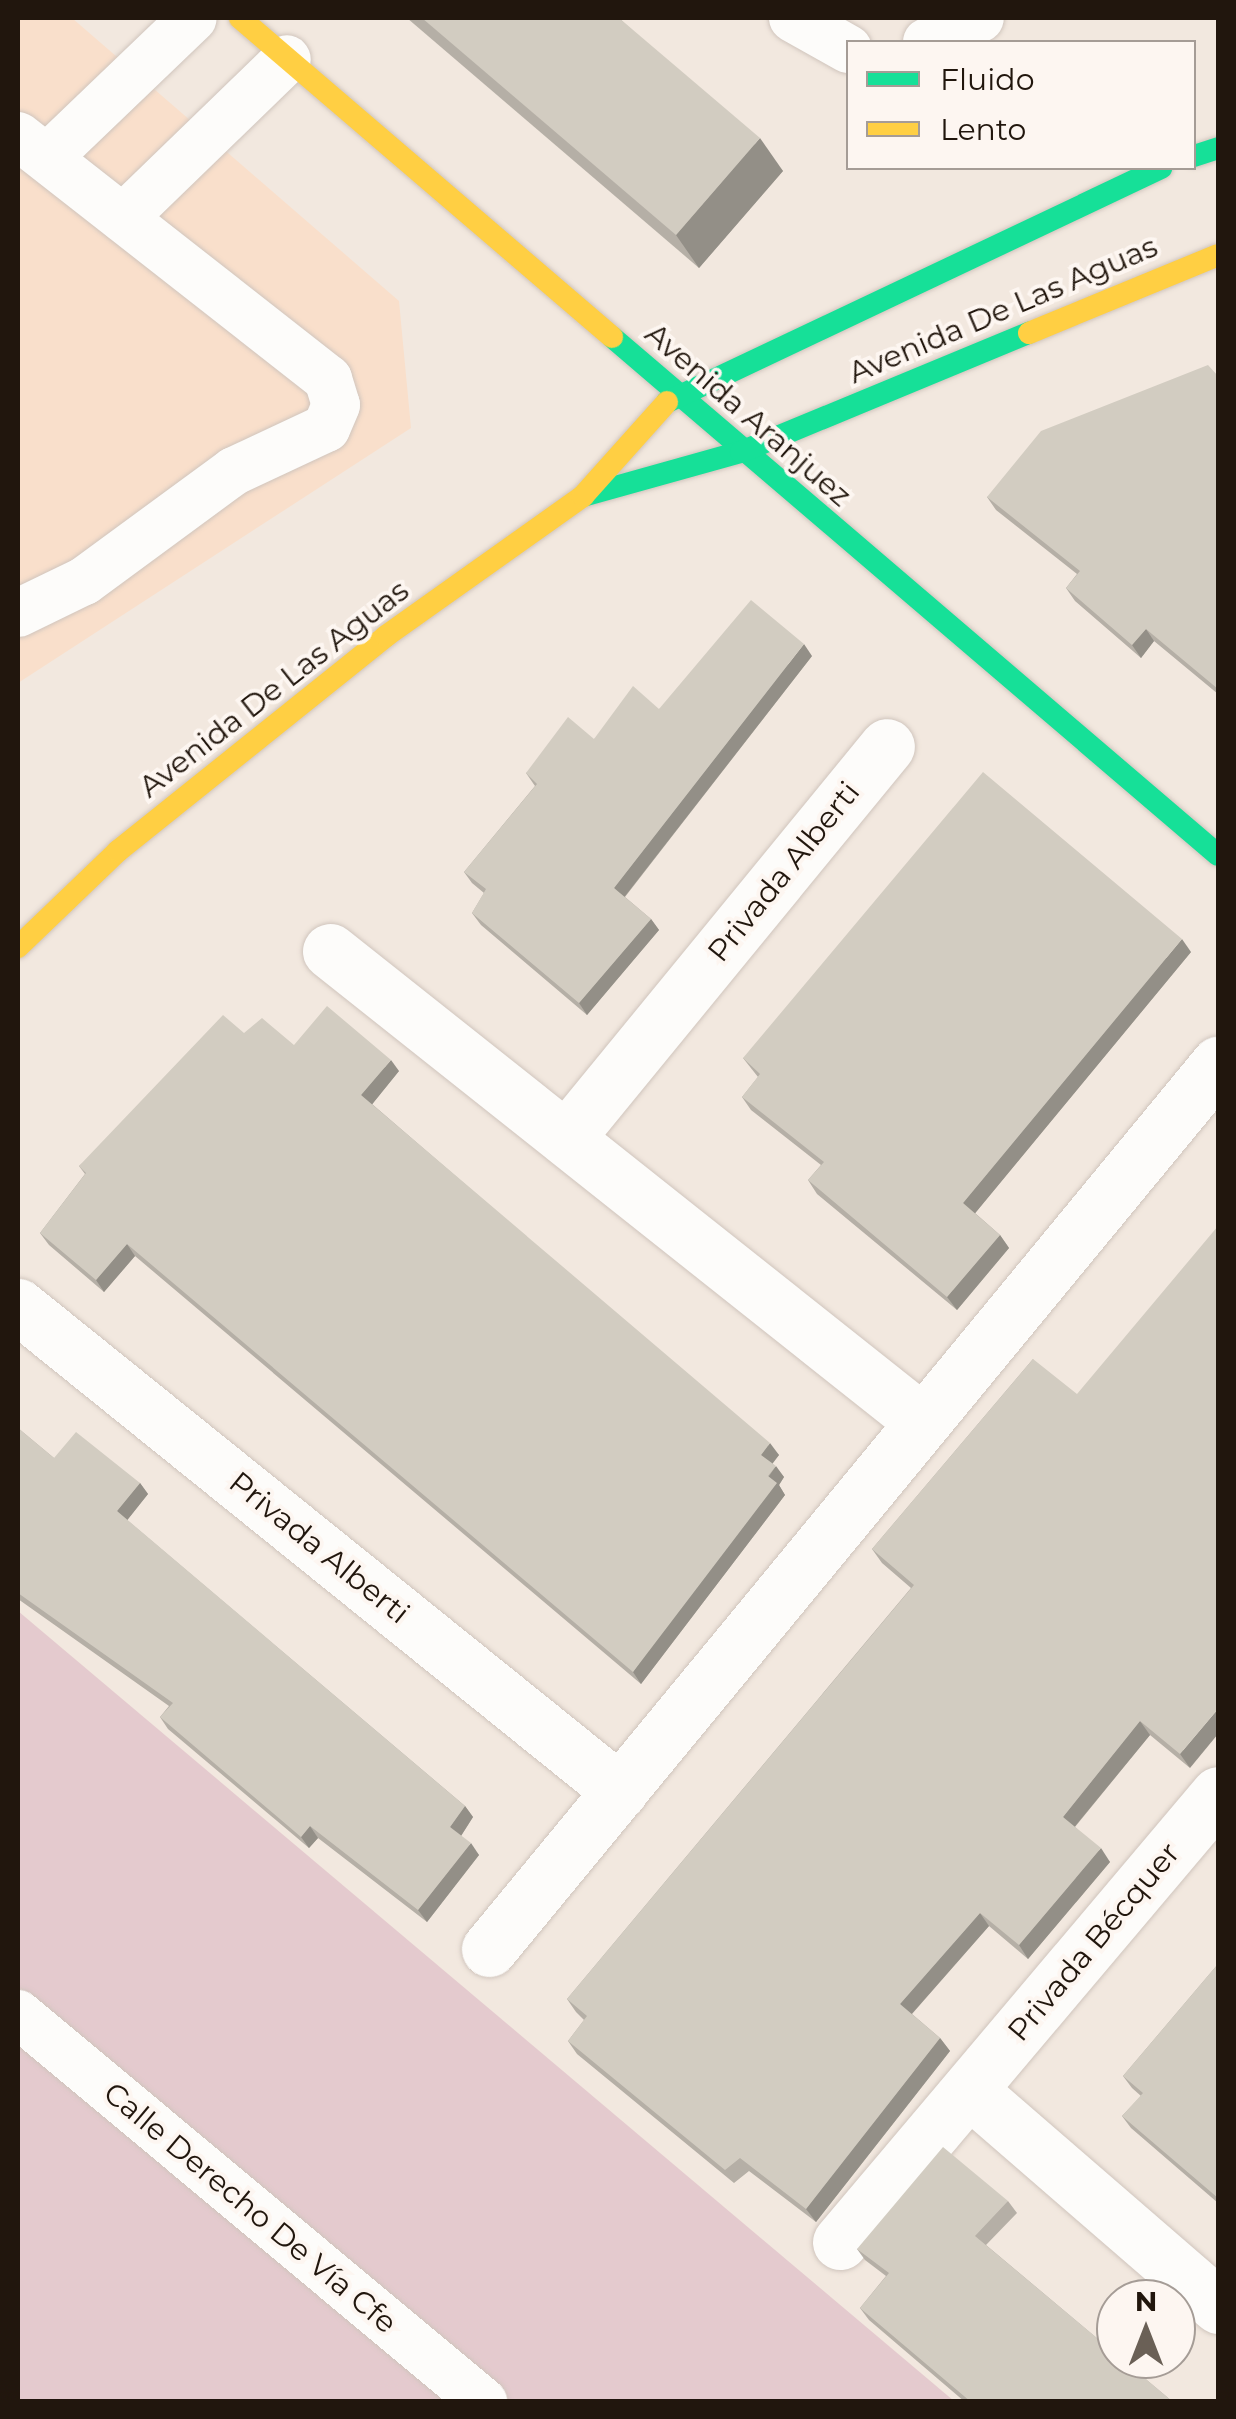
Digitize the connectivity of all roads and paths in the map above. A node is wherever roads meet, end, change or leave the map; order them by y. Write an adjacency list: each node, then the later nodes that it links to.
1 (193, 18): 8 (lane)
2 (240, 18): 7 (main road, Avenida Aranjuez)
3 (793, 18): 6 (lane)
4 (980, 18): 5 (lane)
5 (938, 40)
6 (846, 48)
7 (286, 60): 10 (lane); 12 (main road, Avenida Aranjuez)
8 (33, 146): 10 (lane)
9 (1147, 170): 12 (main road, Avenida De Las Aguas)
10 (122, 218): 15 (lane)
11 (1218, 255): 13 (main road, Avenida De Las Aguas)
12 (677, 390): 13 (main road, Avenida Aranjuez); 14 (main road, Avenida De Las Aguas)
13 (741, 452): 14 (main road, Avenida De Las Aguas); 17 (main road, Avenida Aranjuez)
14 (583, 496): 18 (main road, Avenida De Las Aguas)
15 (18, 614)
16 (887, 746): 21 (street, Privada Alberti)
17 (1218, 855)
18 (18, 947)
19 (330, 950): 21 (street)
20 (1218, 1064): 23 (street)
21 (567, 1137): 23 (street)
22 (18, 1306): 24 (street, Privada Alberti)
23 (923, 1422): 24 (street)
24 (620, 1790): 26 (street)
25 (1218, 1794): 28 (street, Privada Bécquer)
26 (489, 1949)
27 (18, 2014): 31 (lane, Calle Derecho De Vía Cfe)
28 (969, 2090): 29 (street, Privada Bécquer); 30 (street)
29 (840, 2242)
30 (1218, 2306)
31 (483, 2402)

